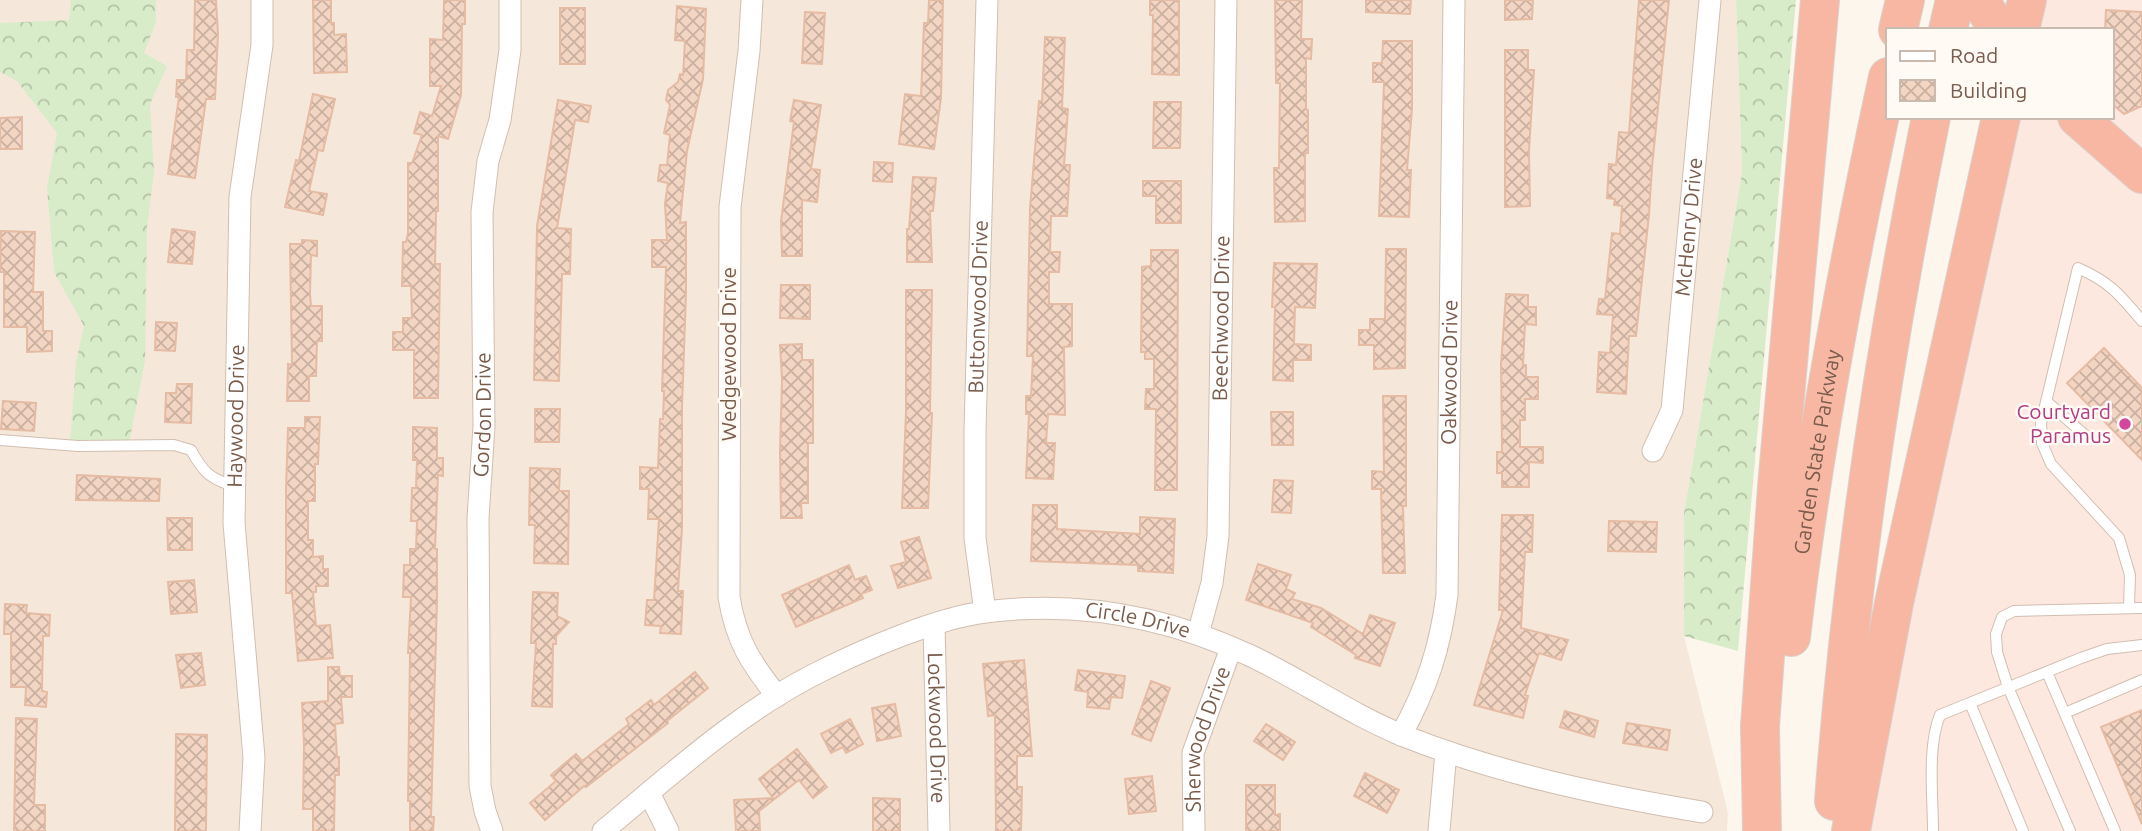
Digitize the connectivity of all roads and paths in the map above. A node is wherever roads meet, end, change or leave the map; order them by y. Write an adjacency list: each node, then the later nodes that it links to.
1 (262, 0): 23 (street, Haywood Drive)
2 (510, 0): 42 (street, Gordon Drive)
3 (752, 0): 34 (street, Wedgewood Drive)
4 (986, 0): 26 (street, Buttonwood Drive)
5 (1226, 0): 28 (street, Beechwood Drive)
6 (1454, 0): 37 (street, Oakwood Drive)
7 (1710, 0): 22 (street, McHenry Drive)
8 (1820, 0): 48 (highway)
9 (1905, 0): 12 (highway)
10 (1958, 12): 11 (highway)
11 (2017, 18)
12 (1898, 28)
13 (1886, 86): 49 (highway, Garden State Parkway)
14 (1931, 119): 50 (highway)
15 (2001, 119): 51 (highway)
16 (2079, 119): 17 (highway)
17 (2142, 174)
18 (2142, 321): 19 (lane)
19 (2046, 401): 20 (lane); 24 (lane)
20 (2085, 435)
21 (0, 440): 23 (lane)
22 (1653, 451)
23 (234, 486): 41 (street, Haywood Drive)
24 (2129, 608): 25 (lane); 33 (lane)
25 (2142, 608)
26 (985, 612): 27 (street, Circle Drive); 28 (street, Circle Drive)
27 (934, 625): 34 (street, Circle Drive); 45 (street, Lockwood Drive)
28 (1198, 634): 30 (street, Circle Drive)
29 (2142, 645): 31 (lane)
30 (1231, 648): 37 (street, Circle Drive); 46 (street, Sherwood Drive)
31 (2047, 672): 33 (lane); 36 (lane)
32 (2142, 680): 36 (lane)
33 (2008, 687): 35 (lane); 54 (lane)
34 (777, 696): 39 (street, Circle Drive)
35 (1970, 703): 52 (lane); 53 (lane)
36 (2065, 713): 55 (lane)
37 (1401, 735): 38 (street, Circle Drive)
38 (1447, 752): 40 (street, Circle Drive); 47 (street)
39 (649, 793): 43 (street, Circle Drive); 44 (street)
40 (1702, 812)
41 (250, 831)
42 (492, 831)
43 (603, 831)
44 (668, 831)
45 (939, 831)
46 (1194, 831)
47 (1439, 831)
48 (1762, 831)
49 (1770, 831)
50 (1831, 831)
51 (1851, 831)
52 (1933, 831)
53 (2023, 831)
54 (2070, 831)
55 (2115, 831)

